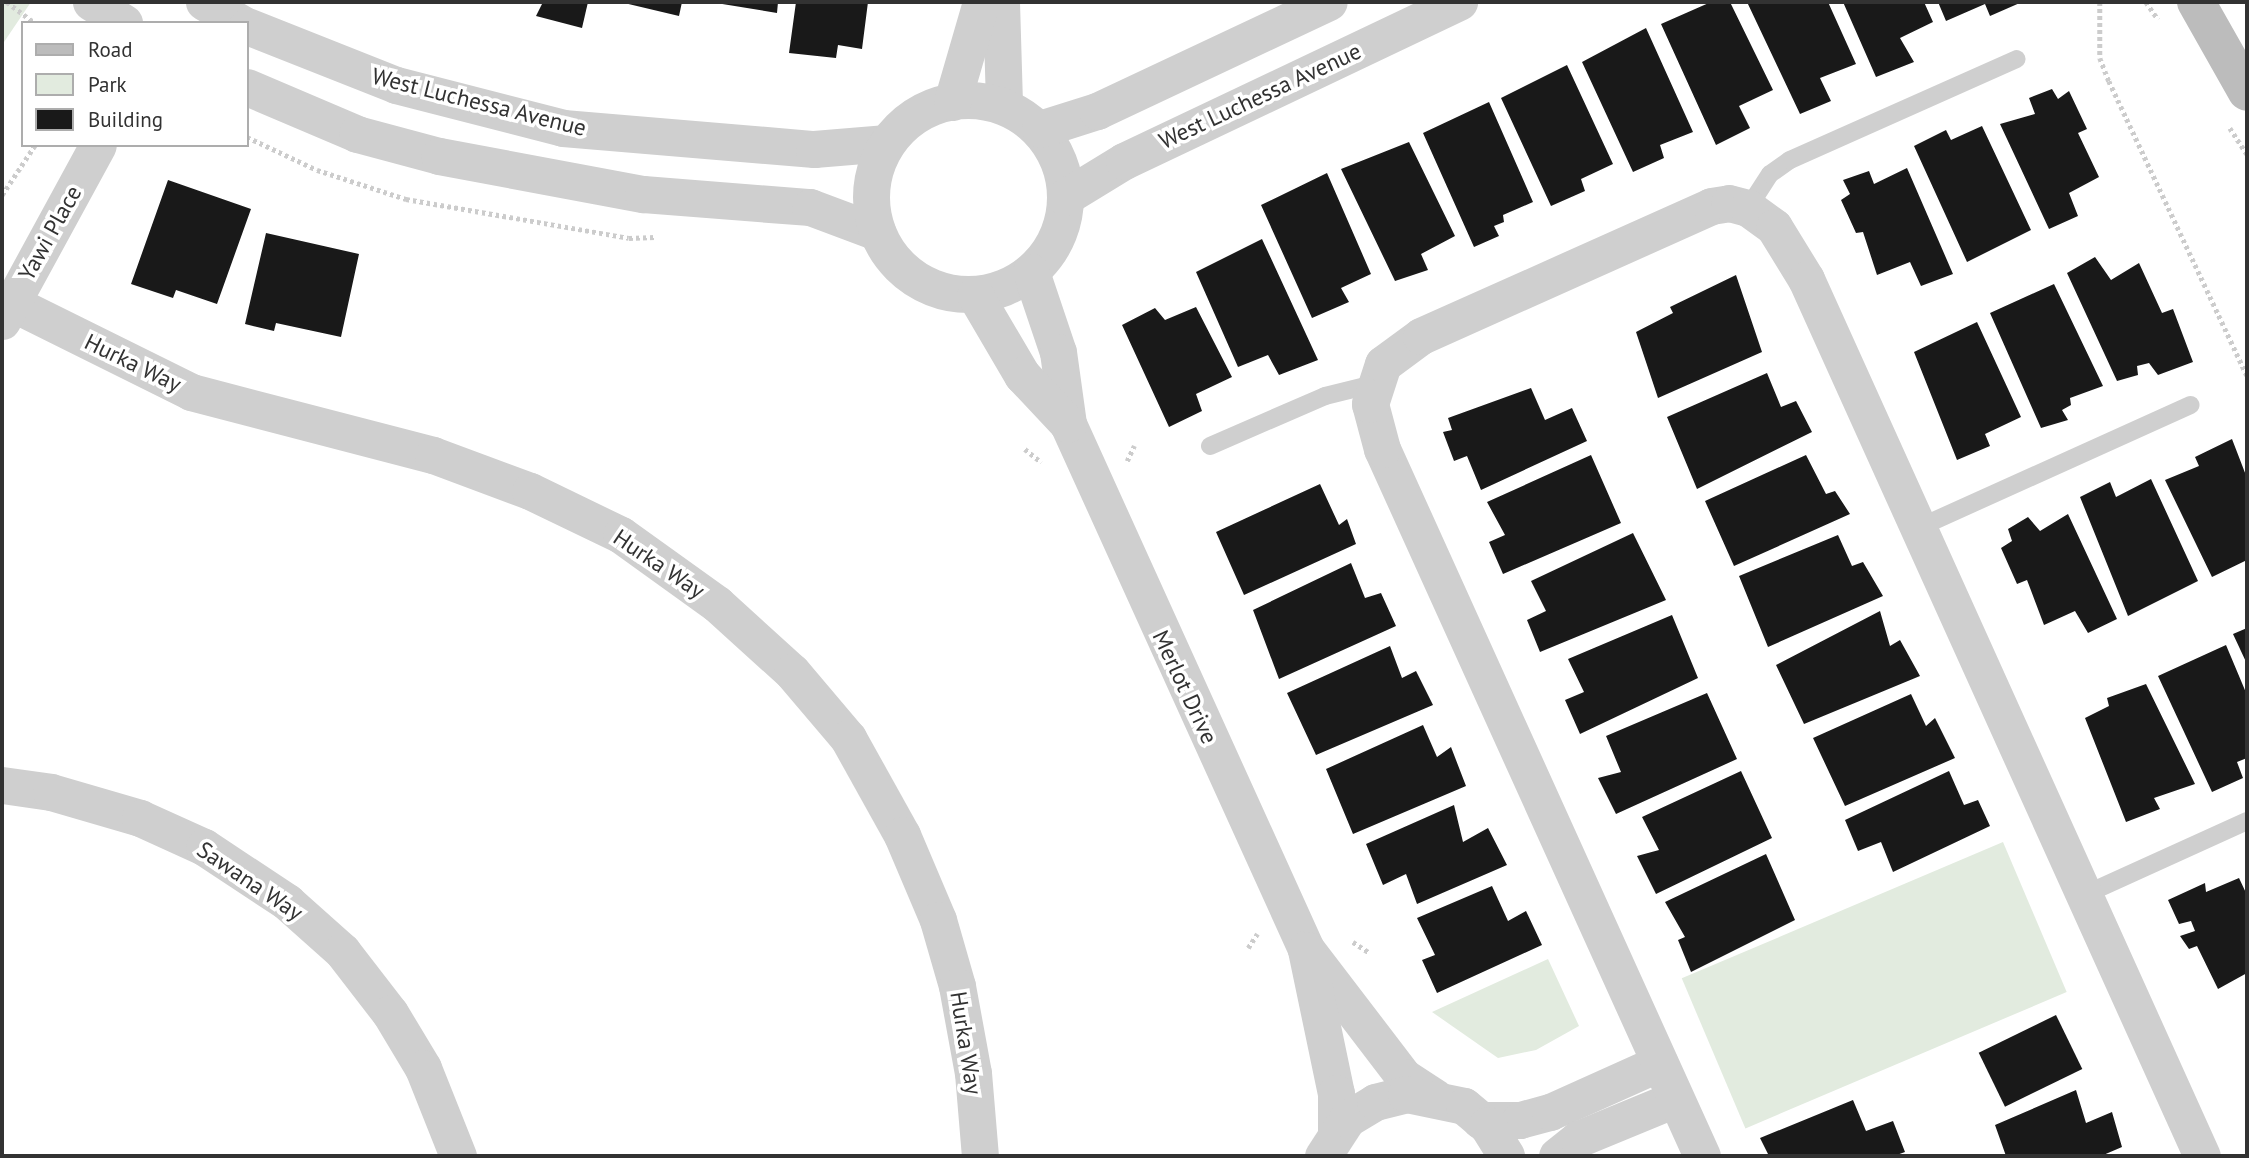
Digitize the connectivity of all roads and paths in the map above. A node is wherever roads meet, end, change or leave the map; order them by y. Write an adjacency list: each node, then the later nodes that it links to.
1 (7, 2): 10 (path)
2 (91, 2): 11 (street)
3 (204, 2): 12 (street)
4 (981, 2): 17 (street)
5 (1001, 2): 18 (street)
6 (1329, 2): 19 (street)
7 (1459, 2): 24 (street, West Luchessa Avenue)
8 (2100, 2): 30 (path)
9 (2196, 2): 16 (main road)
10 (32, 21)
11 (121, 21)
12 (237, 21)
13 (248, 26): 20 (street, West Luchessa Avenue)
14 (2017, 59): 25 (lane)
15 (248, 87): 26 (street)
16 (2247, 92)
17 (952, 102): 18 (street); 20 (street)
18 (1004, 106): 19 (street)
19 (1040, 130): 24 (street)
20 (887, 143): 26 (street)
21 (34, 147): 23 (path)
22 (97, 147): 29 (street, Yawi Place)
23 (2, 195)
24 (1065, 197): 27 (street)
25 (1748, 208): 31 (street); 35 (street)
26 (877, 232): 28 (street)
27 (1031, 272): 28 (street); 33 (street, Merlot Drive)
28 (975, 295): 33 (street, Merlot Drive)
29 (7, 312): 46 (street, Hurka Way)
30 (2247, 375)
31 (1373, 384): 34 (lane); 40 (street)
32 (2190, 405): 35 (lane)
33 (1068, 424): 39 (street, Merlot Drive)
34 (1210, 446)
35 (1918, 528): 38 (street)
36 (2, 785): 45 (street, Sawana Way)
37 (2247, 821): 38 (lane)
38 (2084, 895): 50 (street)
39 (1306, 949): 41 (street, Merlot Drive); 44 (street, Merlot Drive)
40 (1660, 1063): 42 (street); 43 (street)
41 (1435, 1097): 43 (street, Merlot Drive); 44 (street, Merlot Drive)
42 (1675, 1099): 48 (street); 49 (street)
43 (1480, 1120): 47 (street, Merlot Drive)
44 (1325, 1150)
45 (458, 1156)
46 (980, 1156)
47 (1506, 1156)
48 (1557, 1156)
49 (1702, 1156)
50 (2202, 1156)

